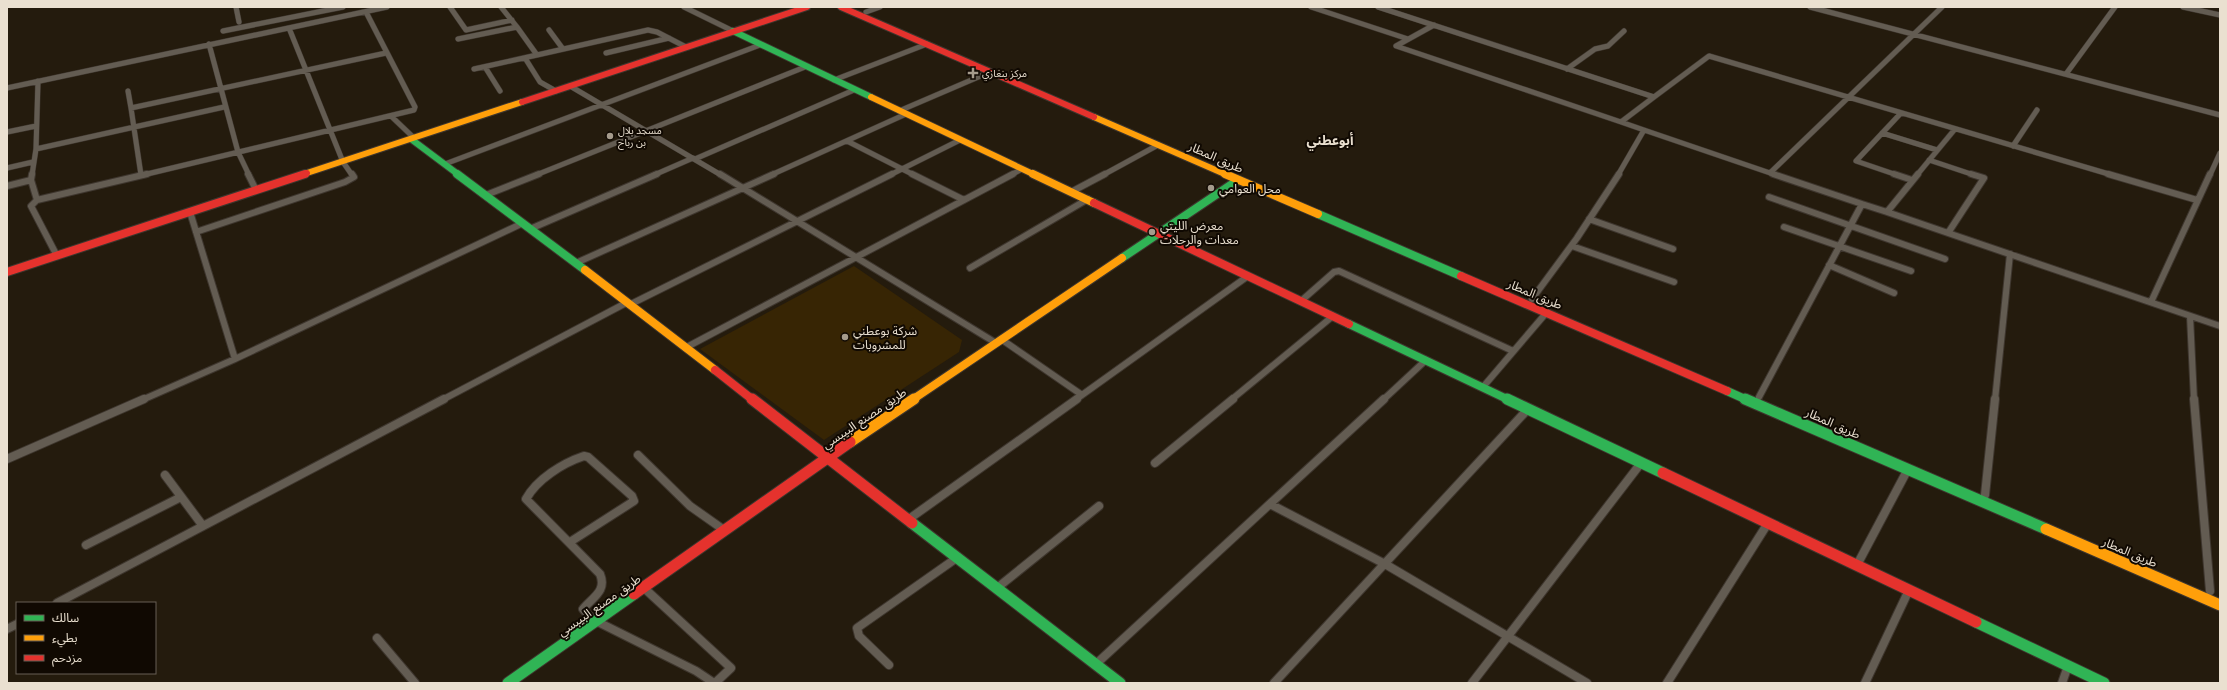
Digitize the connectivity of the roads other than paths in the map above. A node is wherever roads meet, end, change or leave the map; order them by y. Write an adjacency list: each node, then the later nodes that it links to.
1 (236, 7): 21 (street)
2 (342, 7): 25 (street)
3 (387, 7): 17 (street)
4 (450, 7): 20 (street)
5 (501, 7): 20 (street)
6 (684, 7): 28 (street)
7 (807, 7): 28 (main road)
8 (841, 7): 34 (main road, طريق المطار)
9 (853, 7): 18 (main road, طريق المطار)
10 (880, 7): 18 (street)
11 (1311, 7): 32 (street)
12 (1378, 7): 22 (street)
13 (1810, 7): 29 (street)
14 (1942, 7): 29 (street)
15 (2115, 7): 48 (street)
16 (2183, 7): 19 (street)
17 (366, 12): 24 (street); 38 (street)
18 (866, 12): 130 (main road, طريق المطار)
19 (2220, 15)
20 (512, 20): 23 (street)
21 (239, 22)
22 (1434, 25): 32 (street); 44 (street)
23 (517, 27): 31 (street); 40 (street)
24 (289, 28): 33 (street); 45 (street)
25 (223, 30)
26 (549, 30): 37 (street)
27 (1624, 31): 44 (street)
28 (733, 32): 35 (main road); 36 (main road)
29 (1916, 34): 48 (street); 59 (street)
30 (669, 38): 36 (street); 37 (street); 39 (street)
31 (458, 40)
32 (1408, 40): 68 (street)
33 (209, 44): 50 (street); 53 (street)
34 (927, 44): 47 (main road, طريق المطار); 49 (street)
35 (760, 45): 43 (main road); 60 (street)
36 (686, 47): 51 (main road)
37 (563, 49): 40 (street)
38 (386, 53): 45 (street); 67 (street)
39 (606, 53)
40 (537, 55): 41 (street)
41 (525, 58): 42 (street); 57 (street)
42 (485, 67): 46 (street); 56 (street)
43 (805, 67): 49 (main road); 73 (street)
44 (1567, 68): 58 (street)
45 (305, 70): 53 (street); 72 (street)
46 (474, 70)
47 (990, 72): 64 (street); 80 (main road, طريق المطار)
48 (2066, 74): 66 (street)
49 (834, 80): 54 (main road)
50 (38, 81): 52 (street); 69 (street)
51 (570, 86): 57 (main road); 60 (street)
52 (7, 88)
53 (220, 88): 61 (street); 62 (street)
54 (854, 90): 64 (main road); 86 (street)
55 (128, 91): 62 (street)
56 (500, 91)
57 (556, 91): 77 (main road)
58 (1654, 97): 59 (street); 68 (street)
59 (1847, 97): 65 (street); 94 (street)
60 (603, 105): 73 (street); 90 (street)
61 (224, 106): 70 (street); 84 (street)
62 (131, 108): 70 (street)
63 (2037, 110): 81 (street)
64 (903, 113): 78 (main road); 79 (street)
65 (1901, 113): 71 (street); 76 (street)
66 (2220, 115)
67 (391, 116): 72 (street); 77 (street)
68 (1621, 122): 74 (street)
69 (36, 126): 75 (street); 82 (street)
70 (134, 128): 82 (street); 95 (street)
71 (1955, 128): 81 (street); 83 (street)
72 (331, 130): 84 (street); 89 (street)
73 (648, 130): 86 (street); 103 (street)
74 (1644, 130): 94 (street); 112 (street)
75 (7, 132)
76 (1882, 133): 83 (street); 98 (street)
77 (412, 138): 89 (main road); 90 (main road)
78 (960, 140): 92 (main road); 93 (street)
79 (847, 141): 93 (street); 100 (street)
80 (1158, 145): 97 (main road, طريق المطار); 102 (street)
81 (2013, 146): 108 (street)
82 (36, 149): 88 (street)
83 (1937, 150): 87 (street)
84 (238, 152): 95 (street); 101 (street)
85 (2220, 153): 108 (street)
86 (694, 158): 100 (street); 115 (street)
87 (1929, 160): 98 (street); 119 (street)
88 (33, 162): 91 (street); 96 (street)
89 (343, 162): 101 (main road); 117 (street)
90 (445, 164): 103 (main road)
91 (7, 168)
92 (1022, 169): 102 (main road); 106 (street)
93 (903, 170): 106 (street); 113 (street)
94 (1770, 173): 109 (street)
95 (141, 175): 105 (street)
96 (31, 180): 99 (street); 105 (street)
97 (1238, 180): 118 (main road, طريق مصنع البيبسي); 130 (main road, طريق المطار)
98 (1912, 180): 111 (street)
99 (7, 186)
100 (744, 188): 113 (street); 127 (street)
101 (256, 190): 110 (main road)
102 (1071, 192): 107 (main road)
103 (486, 195): 115 (main road)
104 (1769, 196): 114 (street)
105 (37, 200): 124 (street)
106 (964, 200): 125 (street)
107 (1088, 200): 118 (main road); 129 (street)
108 (2197, 200): 138 (street)
109 (1862, 204): 111 (street); 114 (street)
110 (190, 212): 117 (street); 124 (main road)
111 (1887, 212): 119 (street)
112 (1589, 219): 120 (street); 122 (street)
113 (798, 222): 125 (street); 139 (street)
114 (1851, 225): 121 (street); 126 (street)
115 (526, 226): 127 (main road); 147 (street)
116 (1784, 227): 121 (street)
117 (196, 232): 147 (street)
118 (1158, 233): 133 (main road); 144 (main road, طريق مصنع البيبسي)
119 (1948, 233): 123 (street)
120 (1572, 246): 134 (street); 136 (street)
121 (1839, 246): 128 (street); 131 (street)
122 (1673, 249)
123 (2010, 254): 138 (street); 161 (street)
124 (57, 256): 132 (main road)
125 (857, 257): 144 (street); 145 (street)
126 (1945, 259)
127 (576, 263): 139 (main road)
128 (1828, 266): 135 (street); 151 (street)
129 (970, 268)
130 (1452, 268): 136 (main road, طريق المطار); 140 (main road, طريق المطار)
131 (1911, 271)
132 (7, 272)
133 (1248, 276): 137 (main road); 150 (street)
134 (1674, 282)
135 (1894, 293)
136 (1532, 299): 151 (main road, طريق المطار)
137 (1301, 301): 141 (main road); 146 (street)
138 (2151, 302): 142 (street)
139 (628, 304): 145 (main road); 167 (street)
140 (1547, 312): 146 (street); 153 (main road, طريق المطار)
141 (1333, 316): 148 (main road); 157 (street)
142 (2190, 316): 143 (street); 177 (street)
143 (2220, 326)
144 (999, 341): 150 (street); 155 (main road, طريق مصنع البيبسي)
145 (685, 348): 155 (main road)
146 (1513, 351): 149 (street)
147 (235, 360): 156 (street)
148 (1426, 360): 149 (main road); 163 (street)
149 (1483, 387): 152 (main road)
150 (1082, 395): 165 (street)
151 (1759, 397): 153 (main road, طريق المطار)
152 (1528, 409): 158 (main road); 172 (street)
153 (1828, 430): 159 (main road, طريق المطار); 161 (main road, طريق المطار)
154 (638, 455): 168 (street)
155 (828, 457): 165 (main road); 168 (main road, طريق مصنع البيبسي)
156 (7, 459)
157 (1155, 463)
158 (1641, 463): 166 (main road); 184 (street)
159 (1908, 470): 173 (street); 180 (main road, طريق المطار)
160 (165, 476): 162 (street)
161 (1985, 495): 177 (main road, طريق المطار)
162 (181, 497): 167 (street); 170 (street)
163 (1270, 504): 172 (street); 186 (street)
164 (1099, 506): 175 (street)
165 (909, 519): 171 (main road)
166 (1768, 523): 173 (main road); 196 (street)
167 (203, 526): 179 (street)
168 (724, 530): 174 (main road, طريق مصنع البيبسي)
169 (570, 542): 169 (street); 181 (street)
170 (86, 545)
171 (958, 557): 175 (main road); 187 (street)
172 (1385, 564): 184 (street); 193 (street)
173 (1857, 565): 176 (main road)
174 (644, 588): 181 (main road, طريق مصنع البيبسي); 192 (street)
175 (997, 588): 186 (main road)
176 (1909, 590): 188 (main road); 197 (street)
177 (2210, 591): 178 (main road, طريق المطار)
178 (2220, 596)
179 (59, 602)
180 (2220, 605)
181 (595, 622): 191 (main road, طريق مصنع البيبسي); 192 (street)
182 (16, 624): 183 (street)
183 (7, 629)
184 (1508, 636): 194 (street); 195 (street)
185 (377, 638): 190 (street)
186 (1096, 664): 189 (main road)
187 (889, 665)
188 (2068, 666): 198 (street); 199 (main road)
189 (1116, 682)
190 (415, 683)
191 (508, 683)
192 (714, 683)
193 (1274, 683)
194 (1472, 683)
195 (1587, 683)
196 (1667, 683)
197 (1865, 683)
198 (2062, 683)
199 (2104, 683)

